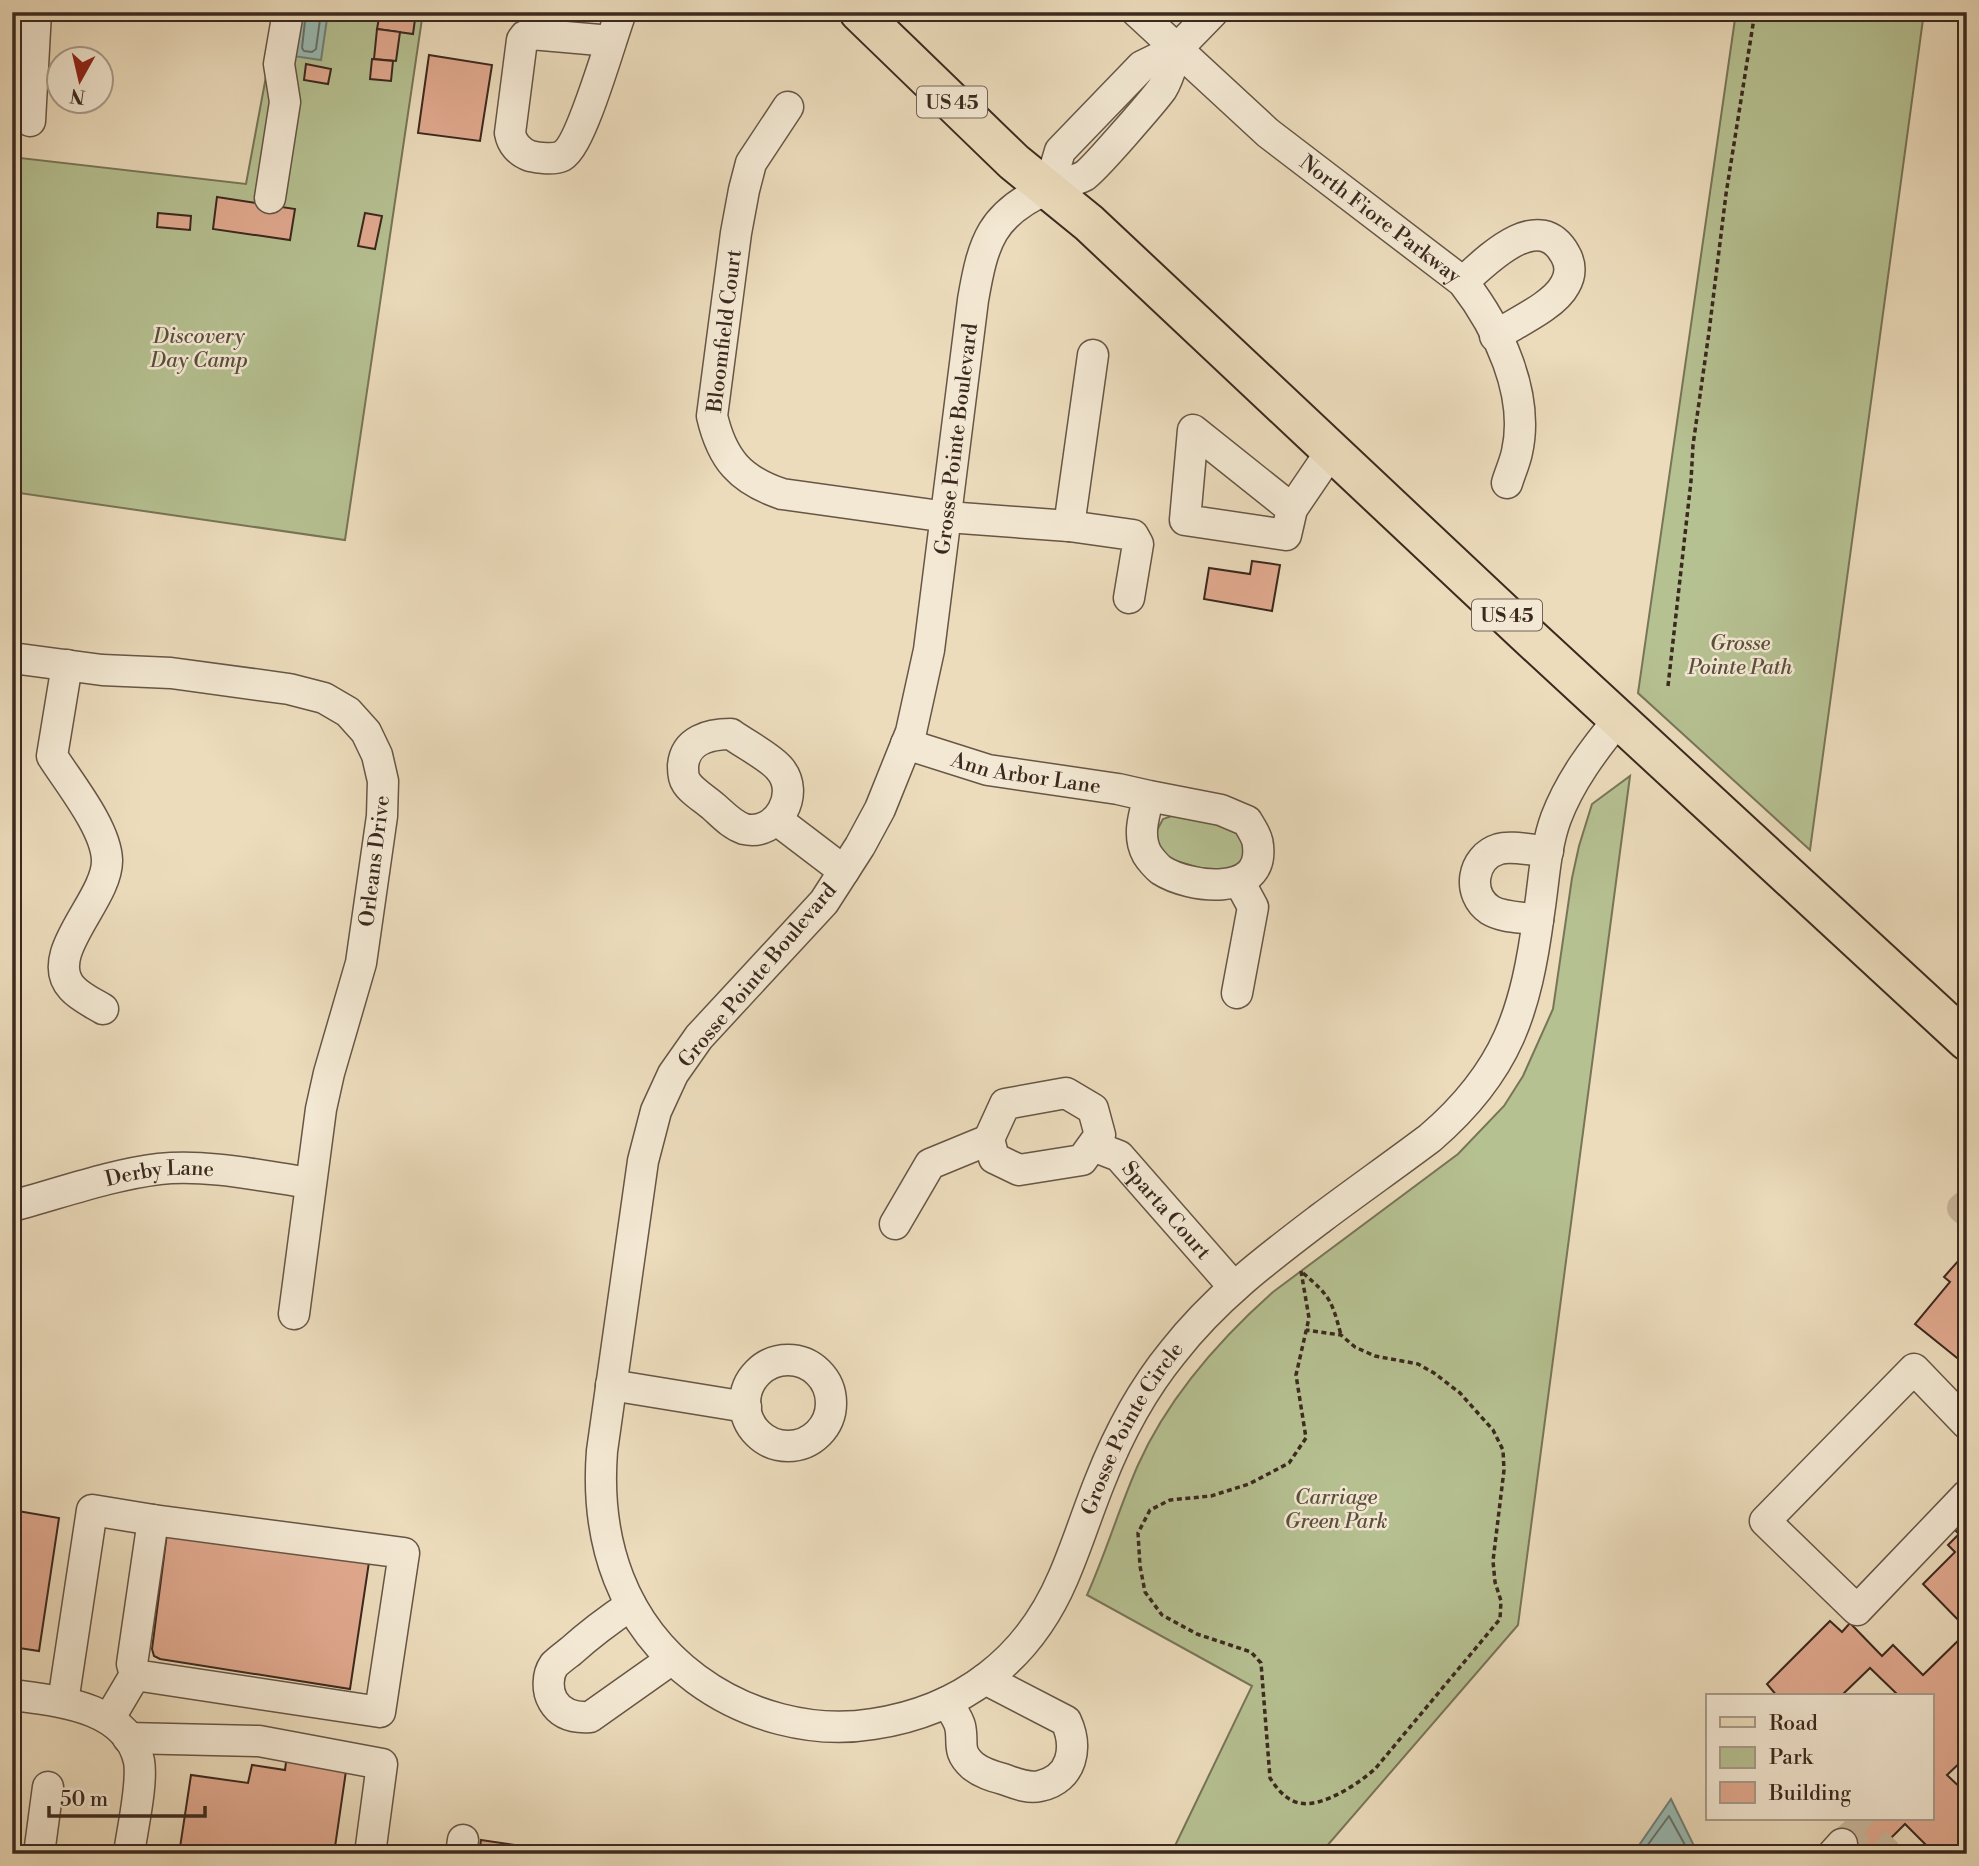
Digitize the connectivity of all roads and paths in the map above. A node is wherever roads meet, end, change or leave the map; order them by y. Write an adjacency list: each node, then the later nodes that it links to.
1 (36, 12): 11 (street)
2 (288, 12): 13 (street)
3 (621, 12): 8 (street)
4 (859, 12): 12 (main road, US 45)
5 (1137, 12): 9 (street, North Fiore Parkway)
6 (1213, 12): 9 (street)
7 (1755, 12): 25 (path)
8 (611, 41): 8 (street)
9 (1177, 49): 12 (street); 14 (street, North Fiore Parkway)
10 (788, 107): 20 (street, Bloomfield Court)
11 (30, 121)
12 (1049, 188): 17 (main road, US 45); 20 (street, Grosse Pointe Boulevard)
13 (270, 198)
14 (1463, 282): 15 (street, North Fiore Parkway); 15 (street)
15 (1495, 336): 18 (street, North Fiore Parkway)
16 (1094, 355): 21 (street)
17 (1332, 450): 19 (street); 26 (main road, US 45)
18 (1507, 483)
19 (1292, 509)
20 (947, 517): 21 (street, Bloomfield Court); 27 (street, Grosse Pointe Boulevard)
21 (1069, 526): 22 (street, Bloomfield Court)
22 (1129, 598)
23 (12, 658): 24 (street, Orleans Drive)
24 (66, 666): 35 (street); 39 (street, Orleans Drive)
25 (1668, 686)
26 (1619, 719): 30 (street, Grosse Pointe Circle); 36 (main road, US 45)
27 (906, 744): 28 (street, Ann Arbor Lane); 31 (street, Grosse Pointe Boulevard)
28 (1149, 796): 32 (street); 32 (street, Ann Arbor Lane)
29 (777, 820): 31 (street)
30 (1548, 851): 33 (street, Grosse Pointe Circle); 33 (street)
31 (844, 871): 46 (street, Grosse Pointe Boulevard)
32 (1239, 881): 34 (street)
33 (1538, 920): 42 (street, Grosse Pointe Circle)
34 (1237, 993)
35 (103, 1010)
36 (1967, 1041)
37 (990, 1144): 38 (street); 38 (street); 41 (street)
38 (1093, 1146): 42 (street, Sparta Court)
39 (310, 1183): 40 (street, Derby Lane); 43 (street, Orleans Drive)
40 (12, 1206)
41 (895, 1224)
42 (1233, 1286): 54 (street, Grosse Pointe Circle)
43 (294, 1314)
44 (1306, 1330): 45 (path); 45 (path); 45 (path)
45 (1341, 1335)
46 (611, 1385): 47 (street); 51 (street, Grosse Pointe Boulevard)
47 (746, 1407)
48 (1967, 1423): 49 (street)
49 (1967, 1495)
50 (153, 1520): 53 (street); 53 (street); 56 (street)
51 (639, 1617): 52 (street, Grosse Pointe Circle); 52 (street)
52 (672, 1659): 57 (street, Grosse Pointe Circle)
53 (135, 1675): 58 (street)
54 (985, 1679): 57 (street, Grosse Pointe Circle); 57 (street)
55 (12, 1695): 56 (street)
56 (63, 1702): 58 (street)
57 (947, 1702)
58 (119, 1730): 61 (street); 62 (street)
59 (47, 1787): 60 (street)
60 (38, 1854)
61 (129, 1854)
62 (370, 1854)

